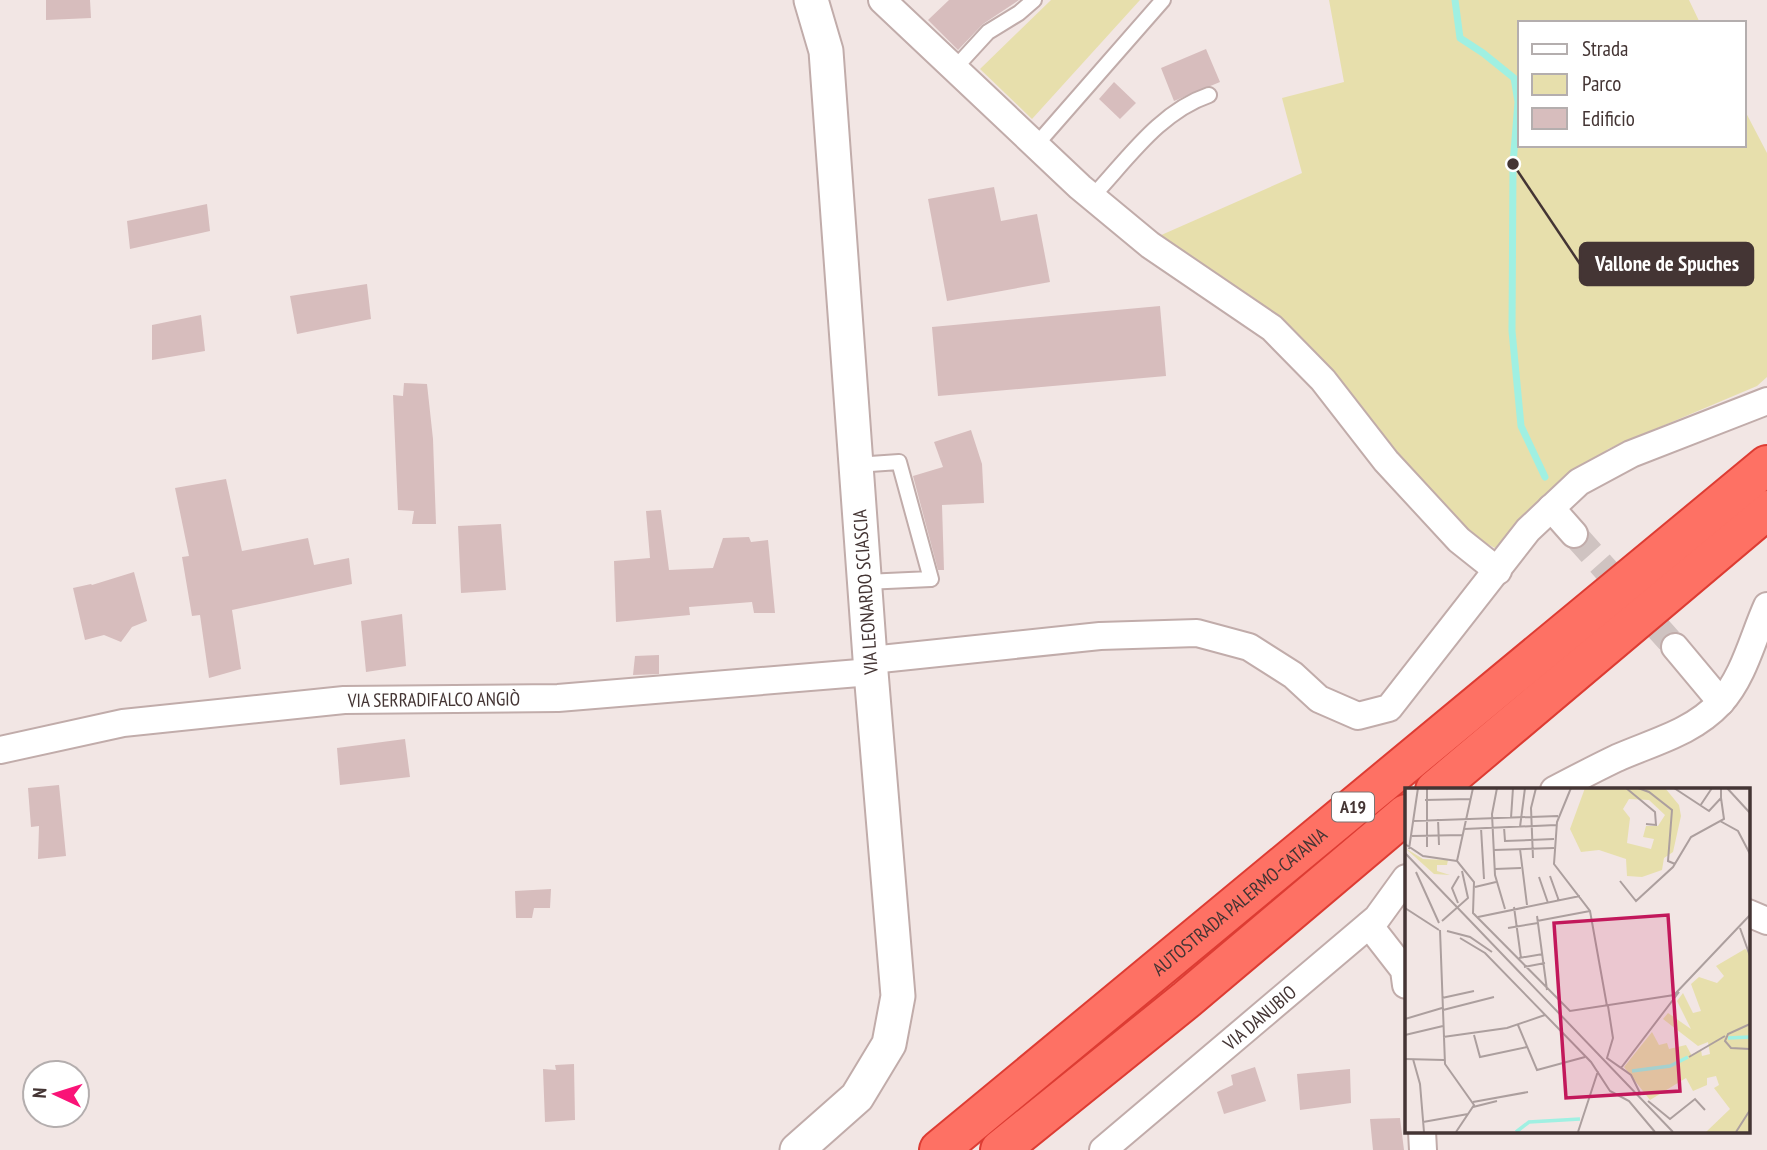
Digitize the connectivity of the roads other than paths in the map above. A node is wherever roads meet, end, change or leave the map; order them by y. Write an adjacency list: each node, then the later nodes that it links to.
1 (811, 0): 10 (street, VIA LEONARDO SCIASCIA)
2 (882, 0): 5 (street)
3 (1034, 0): 5 (lane)
4 (1163, 0): 7 (lane)
5 (955, 68): 7 (street)
6 (1209, 95): 8 (lane)
7 (1036, 145): 8 (street)
8 (1092, 197): 15 (street)
9 (1767, 401): 12 (street, VIA SERRADIFALCO ANGIÒ)
10 (856, 465): 16 (street, VIA LEONARDO SCIASCIA); 16 (lane)
11 (1767, 465): 32 (highway, AUTOSTRADA PALERMO-CATANIA / A19)
12 (1551, 508): 14 (street); 15 (street, VIA SERRADIFALCO ANGIÒ)
13 (1767, 510): 22 (highway)
14 (1574, 534)
15 (1498, 571): 19 (street, VIA SERRADIFALCO ANGIÒ)
16 (865, 582): 19 (street, VIA LEONARDO SCIASCIA)
17 (1767, 606): 20 (street)
18 (1675, 647): 20 (street)
19 (871, 666): 21 (street, VIA SERRADIFALCO ANGIÒ); 31 (street, VIA LEONARDO SCIASCIA)
20 (1721, 702): 23 (street)
21 (0, 750)
22 (1436, 788)
23 (1556, 788)
24 (1405, 815): 33 (highway, A19)
25 (1405, 879): 28 (street, VIA DANUBIO)
26 (1750, 914): 27 (street)
27 (1767, 921)
28 (1368, 925): 29 (street); 34 (street, VIA DANUBIO)
29 (1405, 978)
30 (1422, 1132): 35 (street)
31 (797, 1150)
32 (939, 1150)
33 (1000, 1150)
34 (1103, 1150)
35 (1423, 1150)

